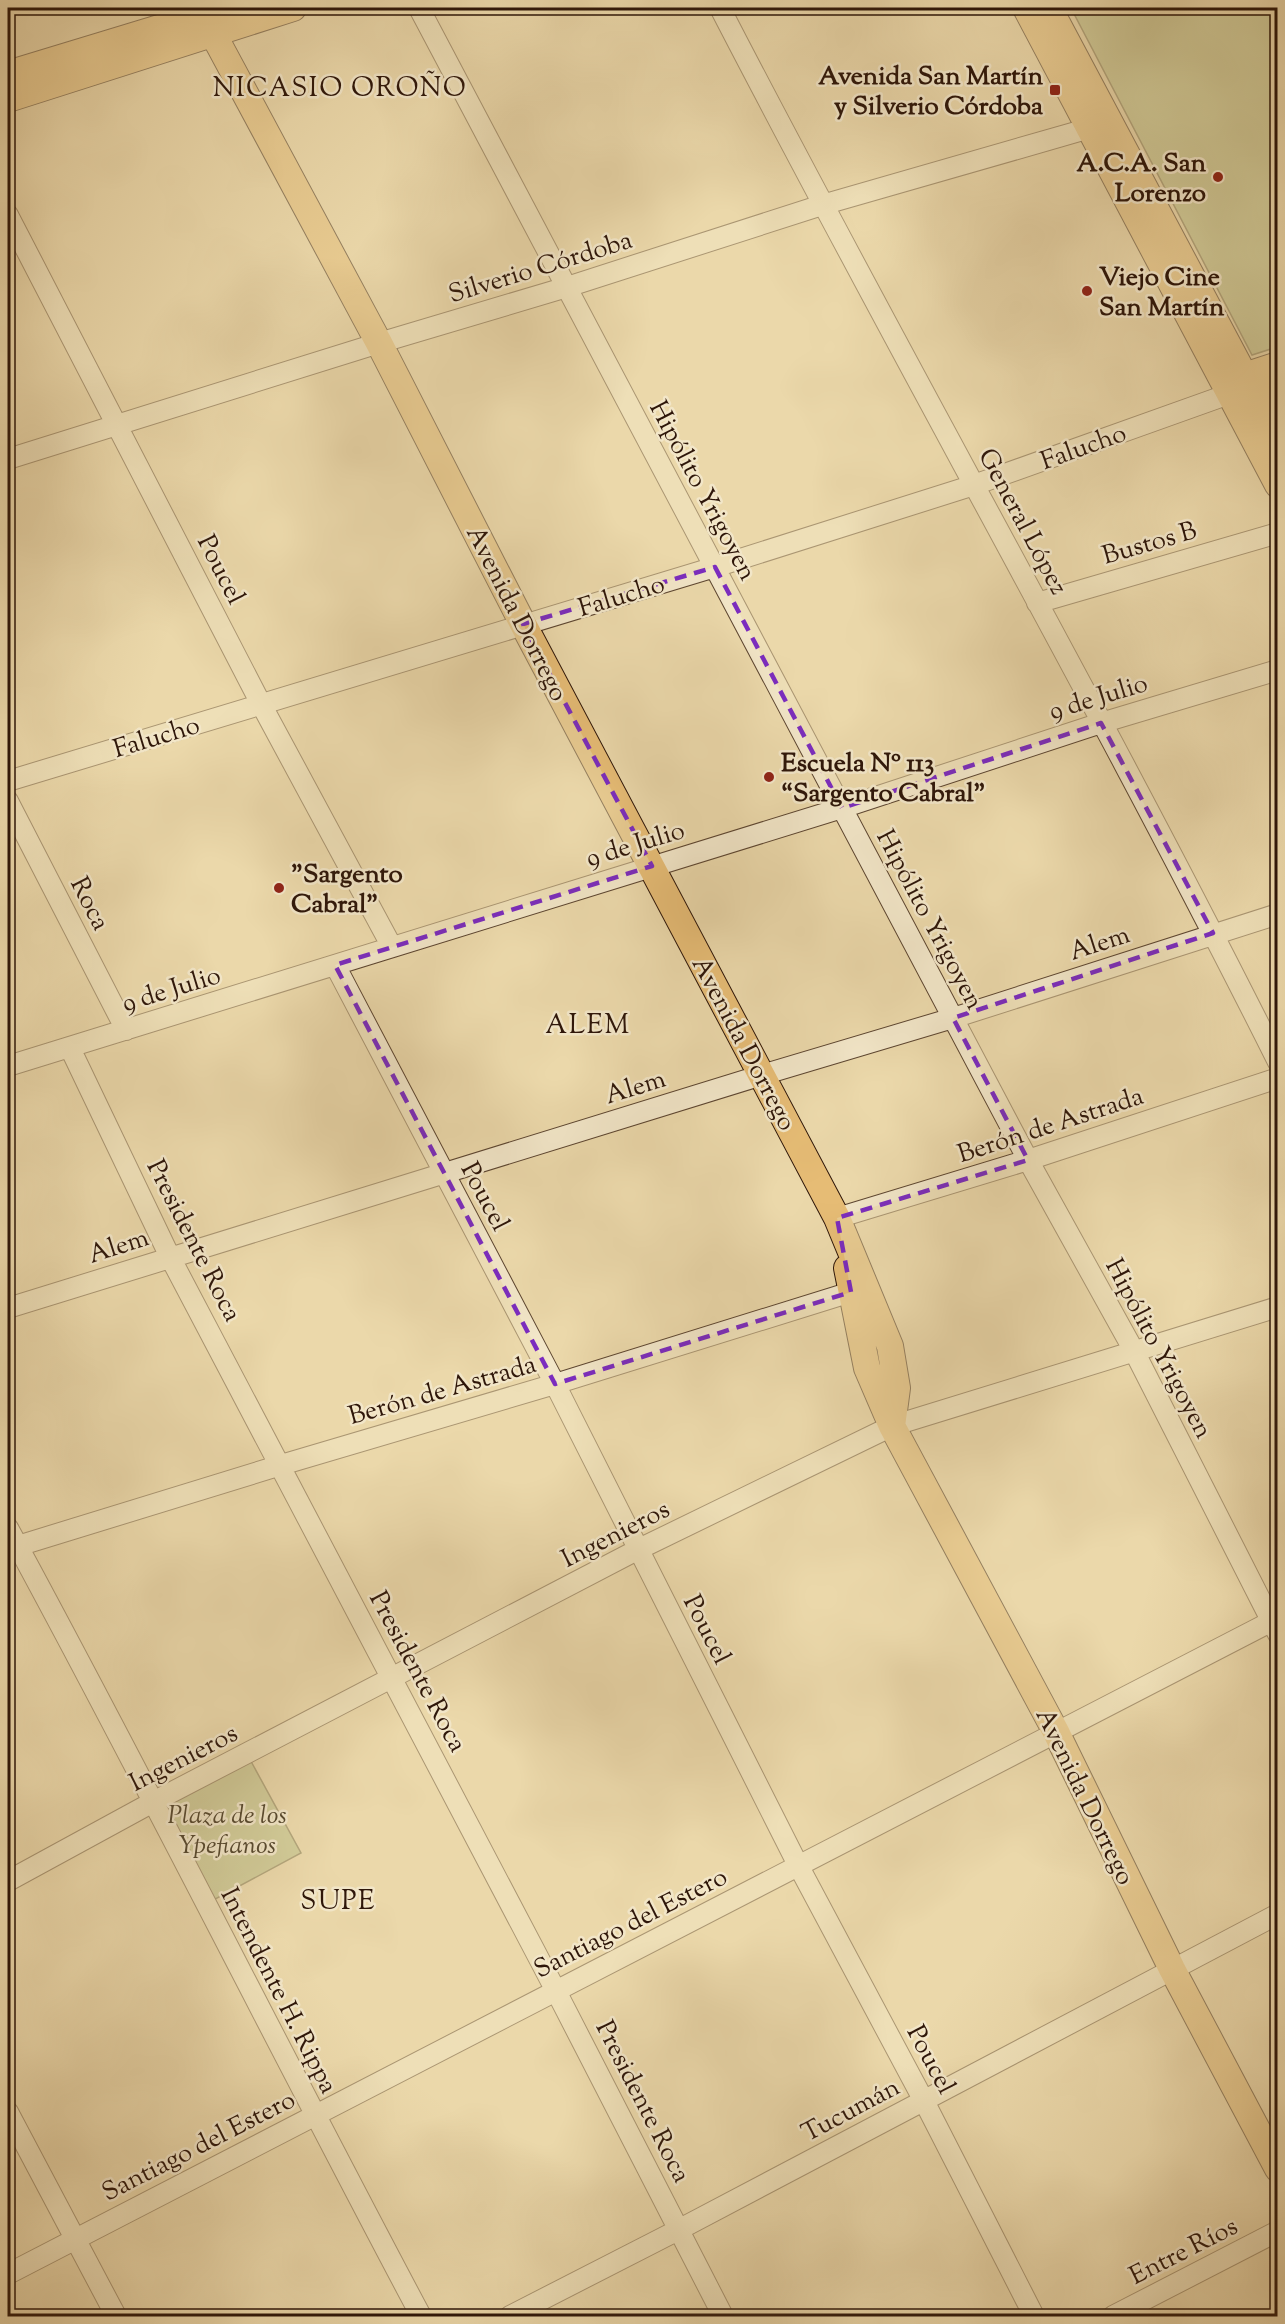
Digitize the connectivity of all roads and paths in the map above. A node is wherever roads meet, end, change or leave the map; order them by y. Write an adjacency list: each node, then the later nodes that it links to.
1 (293, 8): 6 (main road)
2 (419, 8): 12 (street, Hipólito Yrigoyen)
3 (720, 8): 10 (street, General López)
4 (1026, 8): 9 (main road)
5 (1049, 8): 16 (main road)
6 (210, 16): 7 (main road); 8 (main road); 13 (main road, Avenida Dorrego)
7 (8, 74)
8 (8, 99)
9 (1090, 128): 10 (street, Silverio Córdoba); 16 (main road)
10 (822, 205): 12 (street, Silverio Córdoba); 20 (street, General López)
11 (8, 215): 17 (street, Poucel)
12 (567, 287): 13 (street, Silverio Córdoba); 23 (street, Hipólito Yrigoyen)
13 (379, 343): 17 (street, Silverio Córdoba); 25 (main road, Avenida Dorrego)
14 (1278, 365): 16 (main road, Falucho)
15 (1278, 385): 16 (main road, Falucho)
16 (1242, 388): 18 (main road); 20 (street, Falucho); 21 (main road)
17 (117, 426): 19 (street, Silverio Córdoba); 27 (street, Poucel)
18 (1278, 439)
19 (8, 459)
20 (974, 485): 23 (street, Falucho); 24 (street, General López)
21 (1278, 485)
22 (1278, 533): 24 (street, Bustos B)
23 (715, 567): 25 (street, Falucho); 31 (street, Hipólito Yrigoyen)
24 (1036, 603): 28 (street, General López)
25 (524, 624): 27 (street, Falucho); 32 (main road, Avenida Dorrego)
26 (1278, 670): 28 (street, 9 de Julio)
27 (261, 704): 29 (street, Falucho); 35 (street, Poucel)
28 (1101, 723): 31 (street, 9 de Julio); 34 (street, General López)
29 (8, 781)
30 (8, 801): 38 (street, Roca)
31 (842, 808): 32 (street, 9 de Julio); 37 (street, Hipólito Yrigoyen)
32 (652, 866): 35 (street, 9 de Julio); 42 (main road, Avenida Dorrego)
33 (1278, 914): 34 (street, Alem)
34 (1213, 933): 37 (street, Alem); 40 (street, General López)
35 (392, 947): 36 (street, 9 de Julio)
36 (335, 965): 38 (street, 9 de Julio); 45 (street, Poucel)
37 (953, 1018): 42 (street, Alem); 44 (street, Hipólito Yrigoyen)
38 (126, 1030): 39 (street, 9 de Julio)
39 (70, 1048): 41 (street, 9 de Julio); 47 (street, Presidente Roca)
40 (1278, 1062)
41 (8, 1066)
42 (762, 1075): 45 (street, Alem); 46 (main road, Avenida Dorrego)
43 (1278, 1078): 44 (street, Berón de Astrada)
44 (1028, 1160): 46 (street, Berón de Astrada); 52 (street, Hipólito Yrigoyen)
45 (444, 1173): 47 (street, Alem); 53 (street, Poucel)
46 (837, 1218): 48 (main road, Avenida Dorrego); 51 (main road, Avenida Dorrego)
47 (170, 1257): 50 (street, Alem); 55 (street, Presidente Roca)
48 (851, 1292): 51 (street); 53 (street, Berón de Astrada); 54 (main road, Avenida Dorrego)
49 (1278, 1307): 52 (street, Ingenieros)
50 (8, 1308)
51 (880, 1321): 54 (main road, Avenida Dorrego)
52 (1134, 1351): 54 (street, Ingenieros); 59 (street, Hipólito Yrigoyen)
53 (555, 1384): 55 (street, Berón de Astrada); 58 (street, Poucel)
54 (892, 1426): 58 (street, Ingenieros); 61 (main road, Avenida Dorrego)
55 (281, 1464): 57 (street, Berón de Astrada); 60 (street, Presidente Roca)
56 (8, 1528): 57 (street, Intendente H. Rippa)
57 (12, 1548): 62 (street, Intendente H. Rippa)
58 (637, 1550): 60 (street, Ingenieros); 63 (street, Poucel)
59 (1275, 1624): 61 (street, Santiago del Estero)
60 (392, 1679): 62 (street, Ingenieros); 67 (street, Presidente Roca)
61 (1056, 1732): 63 (street, Santiago del Estero); 66 (main road, Avenida Dorrego)
62 (153, 1802): 64 (street, Ingenieros); 70 (street, Intendente H. Rippa)
63 (798, 1865): 67 (street, Santiago del Estero); 68 (street, Poucel)
64 (8, 1881)
65 (1278, 1914): 66 (street, Tucumán)
66 (1172, 1969): 68 (street, Tucumán); 71 (main road, Avenida Dorrego)
67 (556, 1991): 70 (street, Santiago del Estero); 72 (street, Presidente Roca)
68 (924, 2101): 72 (street, Tucumán); 80 (street, Poucel)
69 (8, 2112): 74 (street)
70 (314, 2115): 74 (street, Santiago del Estero); 77 (street, Intendente H. Rippa)
71 (1278, 2169)
72 (680, 2229): 78 (street, Tucumán); 79 (street, Presidente Roca)
73 (1278, 2231): 81 (street, Entre Ríos)
74 (75, 2239): 75 (street, Santiago del Estero); 76 (street)
75 (8, 2274)
76 (116, 2316)
77 (422, 2316)
78 (510, 2316)
79 (723, 2316)
80 (1034, 2316)
81 (1113, 2316)

